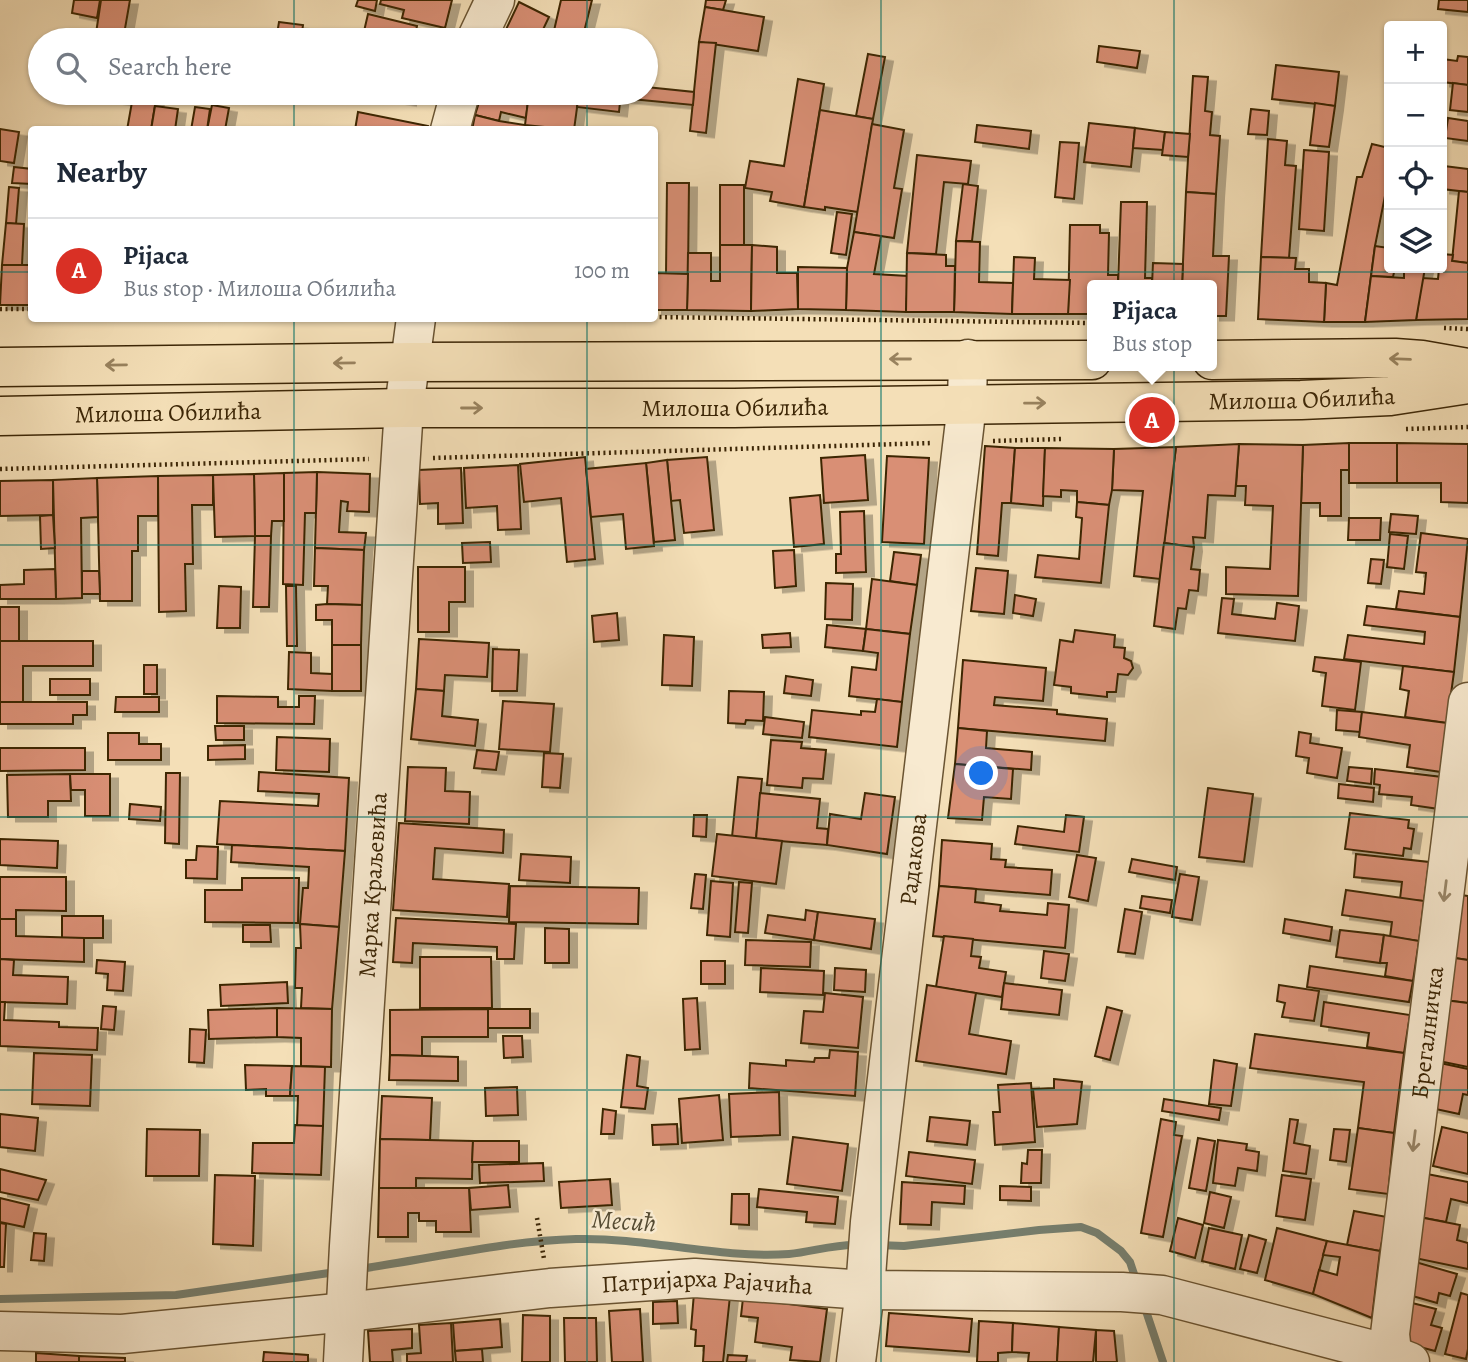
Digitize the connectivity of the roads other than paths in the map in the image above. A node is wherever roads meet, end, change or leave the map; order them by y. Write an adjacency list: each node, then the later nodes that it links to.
1 (495, 0): 2 (street)
2 (482, 28)
3 (457, 105): 4 (street)
4 (451, 126)
5 (416, 322): 9 (street, Марка Краљевића)
6 (968, 359): 7 (main road, Милоша Обилића); 9 (main road, Милоша Обилића, one-way to 9); 13 (street, Радакова)
7 (1087, 360)
8 (1217, 360): 11 (main road, Милоша Обилића, one-way to 8)
9 (412, 362): 10 (main road, Милоша Обилића, one-way to 10); 14 (street, Марка Краљевића)
10 (0, 367)
11 (1468, 368)
12 (1468, 384): 13 (main road, Милоша Обилића, one-way to 12)
13 (967, 404): 14 (main road, Милоша Обилића, one-way to 13); 17 (street, Радакова)
14 (404, 408): 15 (main road, Милоша Обилића); 18 (street, Марка Краљевића)
15 (0, 416)
16 (1468, 702): 20 (street, Брегалничка, one-way to 20)
17 (866, 1275): 18 (street, Патријарха Рајачића); 20 (street, Патријарха Рајачића); 22 (street, Радакова)
18 (348, 1280): 19 (street, Патријарха Рајачића); 21 (street, Марка Краљевића)
19 (0, 1331)
20 (1398, 1360)
21 (343, 1362)
22 (856, 1362)

